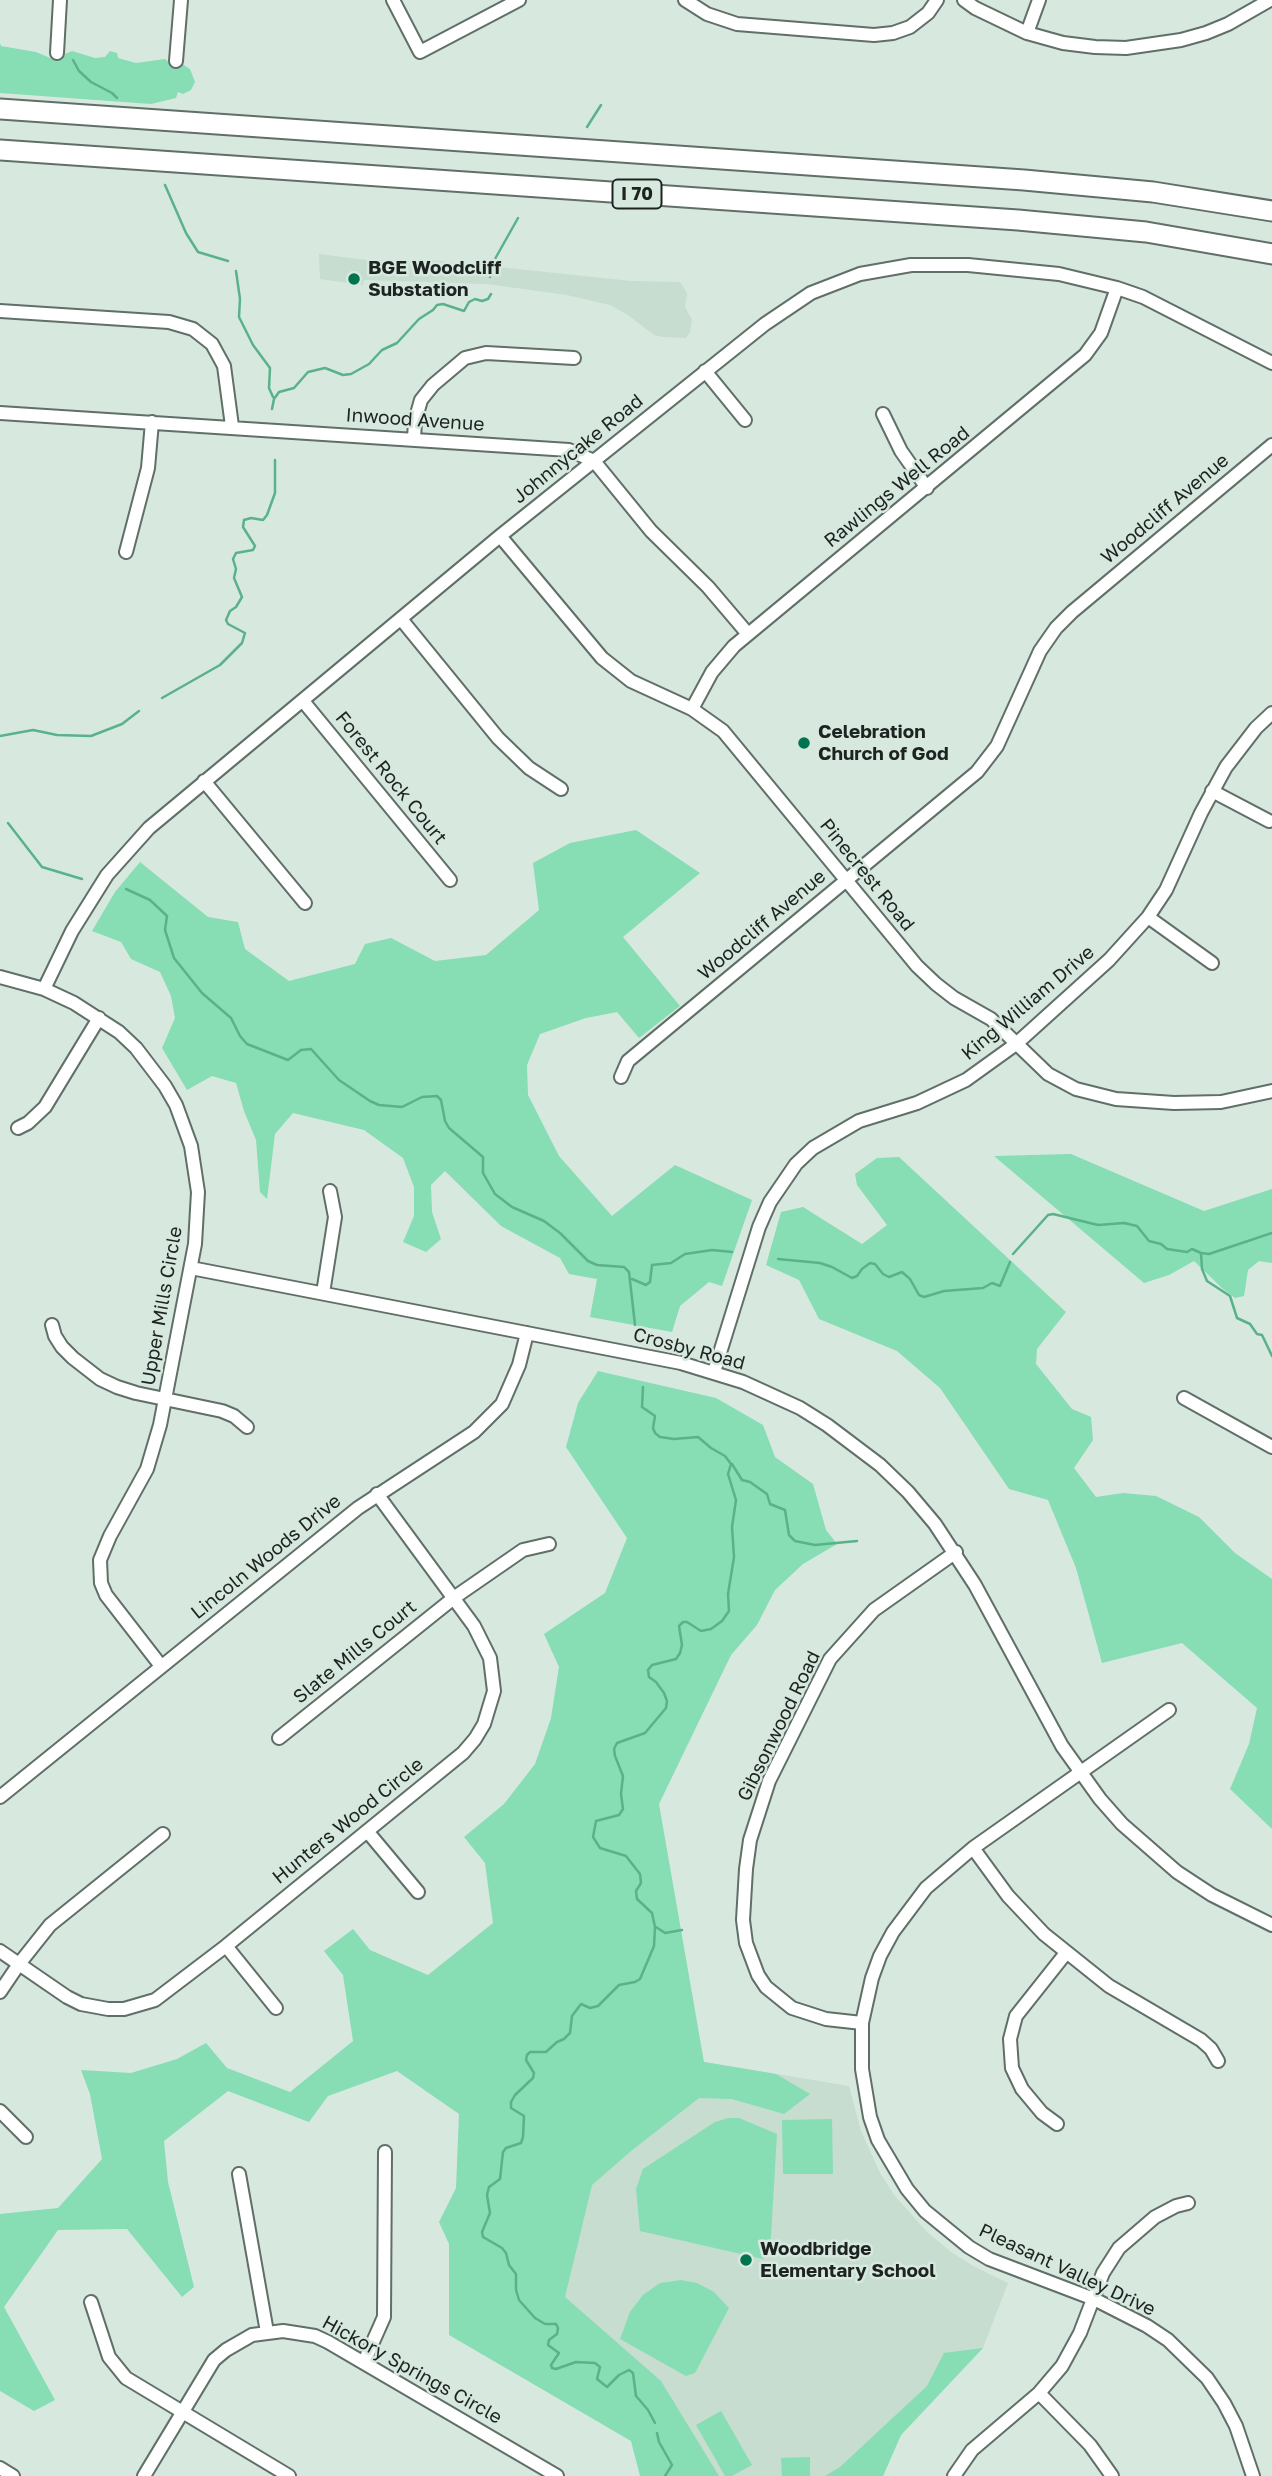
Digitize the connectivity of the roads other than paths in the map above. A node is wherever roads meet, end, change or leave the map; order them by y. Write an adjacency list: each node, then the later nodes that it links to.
1 (60, 0): 11 (street)
2 (181, 0): 12 (street)
3 (393, 0): 4 (street)
4 (519, 0)
5 (685, 0): 6 (street)
6 (937, 0)
7 (964, 0): 10 (street)
8 (1039, 0): 10 (street)
9 (1270, 0): 10 (street)
10 (1027, 33)
11 (57, 52)
12 (177, 61)
13 (0, 109): 15 (highway, I 70)
14 (0, 150): 16 (highway, I 70)
15 (1272, 211)
16 (1272, 254)
17 (1118, 288): 20 (street, Johnnycake Road); 21 (street, Johnnycake Road); 30 (street, Rawlings Well Road)
18 (0, 311): 26 (street)
19 (574, 358): 27 (street)
20 (1272, 363)
21 (705, 371): 24 (street); 29 (street, Johnnycake Road)
22 (0, 413): 25 (street, Inwood Avenue)
23 (883, 414): 30 (street)
24 (745, 420)
25 (152, 422): 26 (street, Inwood Avenue); 32 (street)
26 (232, 426): 27 (street, Inwood Avenue)
27 (414, 439): 29 (street, Inwood Avenue)
28 (1272, 445): 43 (street, Woodcliff Avenue)
29 (594, 461): 31 (street, Johnnycake Road); 34 (street)
30 (927, 488): 34 (street, Rawlings Well Road)
31 (500, 536): 33 (street, Johnnycake Road); 36 (street, Pinecrest Road)
32 (126, 552)
33 (401, 619): 35 (street, Johnnycake Road); 39 (street)
34 (748, 634): 36 (street, Rawlings Well Road)
35 (303, 701): 38 (street, Johnnycake Road); 42 (street, Forest Rock Court)
36 (692, 709): 43 (street, Pinecrest Road)
37 (1272, 713): 40 (street, King William Drive)
38 (204, 781): 44 (street); 48 (street, Johnnycake Road)
39 (561, 789)
40 (1212, 791): 41 (street); 45 (street, King William Drive)
41 (1269, 821)
42 (450, 880)
43 (847, 880): 50 (street, Pinecrest Road); 51 (street, Woodcliff Avenue)
44 (305, 903)
45 (1148, 917): 46 (street); 50 (street, King William Drive)
46 (1212, 963)
47 (0, 977): 48 (street, Upper Mills Circle)
48 (44, 989): 49 (street, Upper Mills Circle)
49 (99, 1018): 53 (street); 55 (street, Upper Mills Circle)
50 (1016, 1044): 52 (street, Pinecrest Road); 59 (street, King William Drive)
51 (621, 1077)
52 (1272, 1091)
53 (18, 1128)
54 (330, 1191): 56 (street)
55 (191, 1268): 56 (street, Crosby Road); 61 (street, Upper Mills Circle)
56 (323, 1293): 58 (street, Crosby Road)
57 (52, 1325): 61 (street)
58 (527, 1332): 59 (street, Crosby Road); 64 (street, Lincoln Woods Drive)
59 (714, 1372): 66 (street, Crosby Road)
60 (1184, 1398): 63 (street)
61 (165, 1399): 62 (street); 68 (street, Upper Mills Circle)
62 (247, 1427)
63 (1272, 1447)
64 (377, 1494): 67 (street, Hunters Wood Circle); 68 (street, Lincoln Woods Drive)
65 (549, 1545): 67 (street, Slate Mills Court)
66 (956, 1552): 71 (street, Crosby Road); 84 (street, Gibsonwood Road)
67 (454, 1597): 70 (street, Slate Mills Court); 73 (street, Hunters Wood Circle)
68 (161, 1666): 72 (street, Lincoln Woods Drive)
69 (1169, 1710): 71 (street, Pleasant Valley Drive)
70 (279, 1738)
71 (1080, 1773): 75 (street, Pleasant Valley Drive); 77 (street, Crosby Road)
72 (0, 1797)
73 (368, 1831): 76 (street); 78 (street, Hunters Wood Circle)
74 (163, 1833): 81 (street)
75 (973, 1849): 80 (street); 84 (street, Pleasant Valley Drive)
76 (418, 1892)
77 (1272, 1925)
78 (226, 1947): 81 (street, Hunters Wood Circle); 83 (street)
79 (0, 1951): 81 (street, Hunters Wood Circle)
80 (1066, 1953): 85 (street); 87 (street)
81 (19, 1964): 82 (street)
82 (0, 1992)
83 (276, 2008)
84 (862, 2023): 92 (street, Pleasant Valley Drive)
85 (1218, 2061)
86 (0, 2111): 88 (street)
87 (1057, 2124)
88 (26, 2137)
89 (385, 2151): 95 (street)
90 (239, 2174): 94 (street)
91 (1188, 2203): 92 (street)
92 (1094, 2299): 96 (street); 105 (street, Pleasant Valley Drive)
93 (91, 2302): 97 (street)
94 (267, 2332): 95 (street, Hickory Springs Circle); 97 (street, Hickory Springs Circle)
95 (364, 2362): 102 (street, Hickory Springs Circle)
96 (1039, 2393): 103 (street); 104 (street)
97 (181, 2413): 100 (street, Hickory Springs Circle); 101 (street)
98 (0, 2468): 99 (street)
99 (13, 2476)
100 (144, 2476)
101 (289, 2476)
102 (557, 2476)
103 (954, 2476)
104 (1112, 2476)
105 (1253, 2476)

